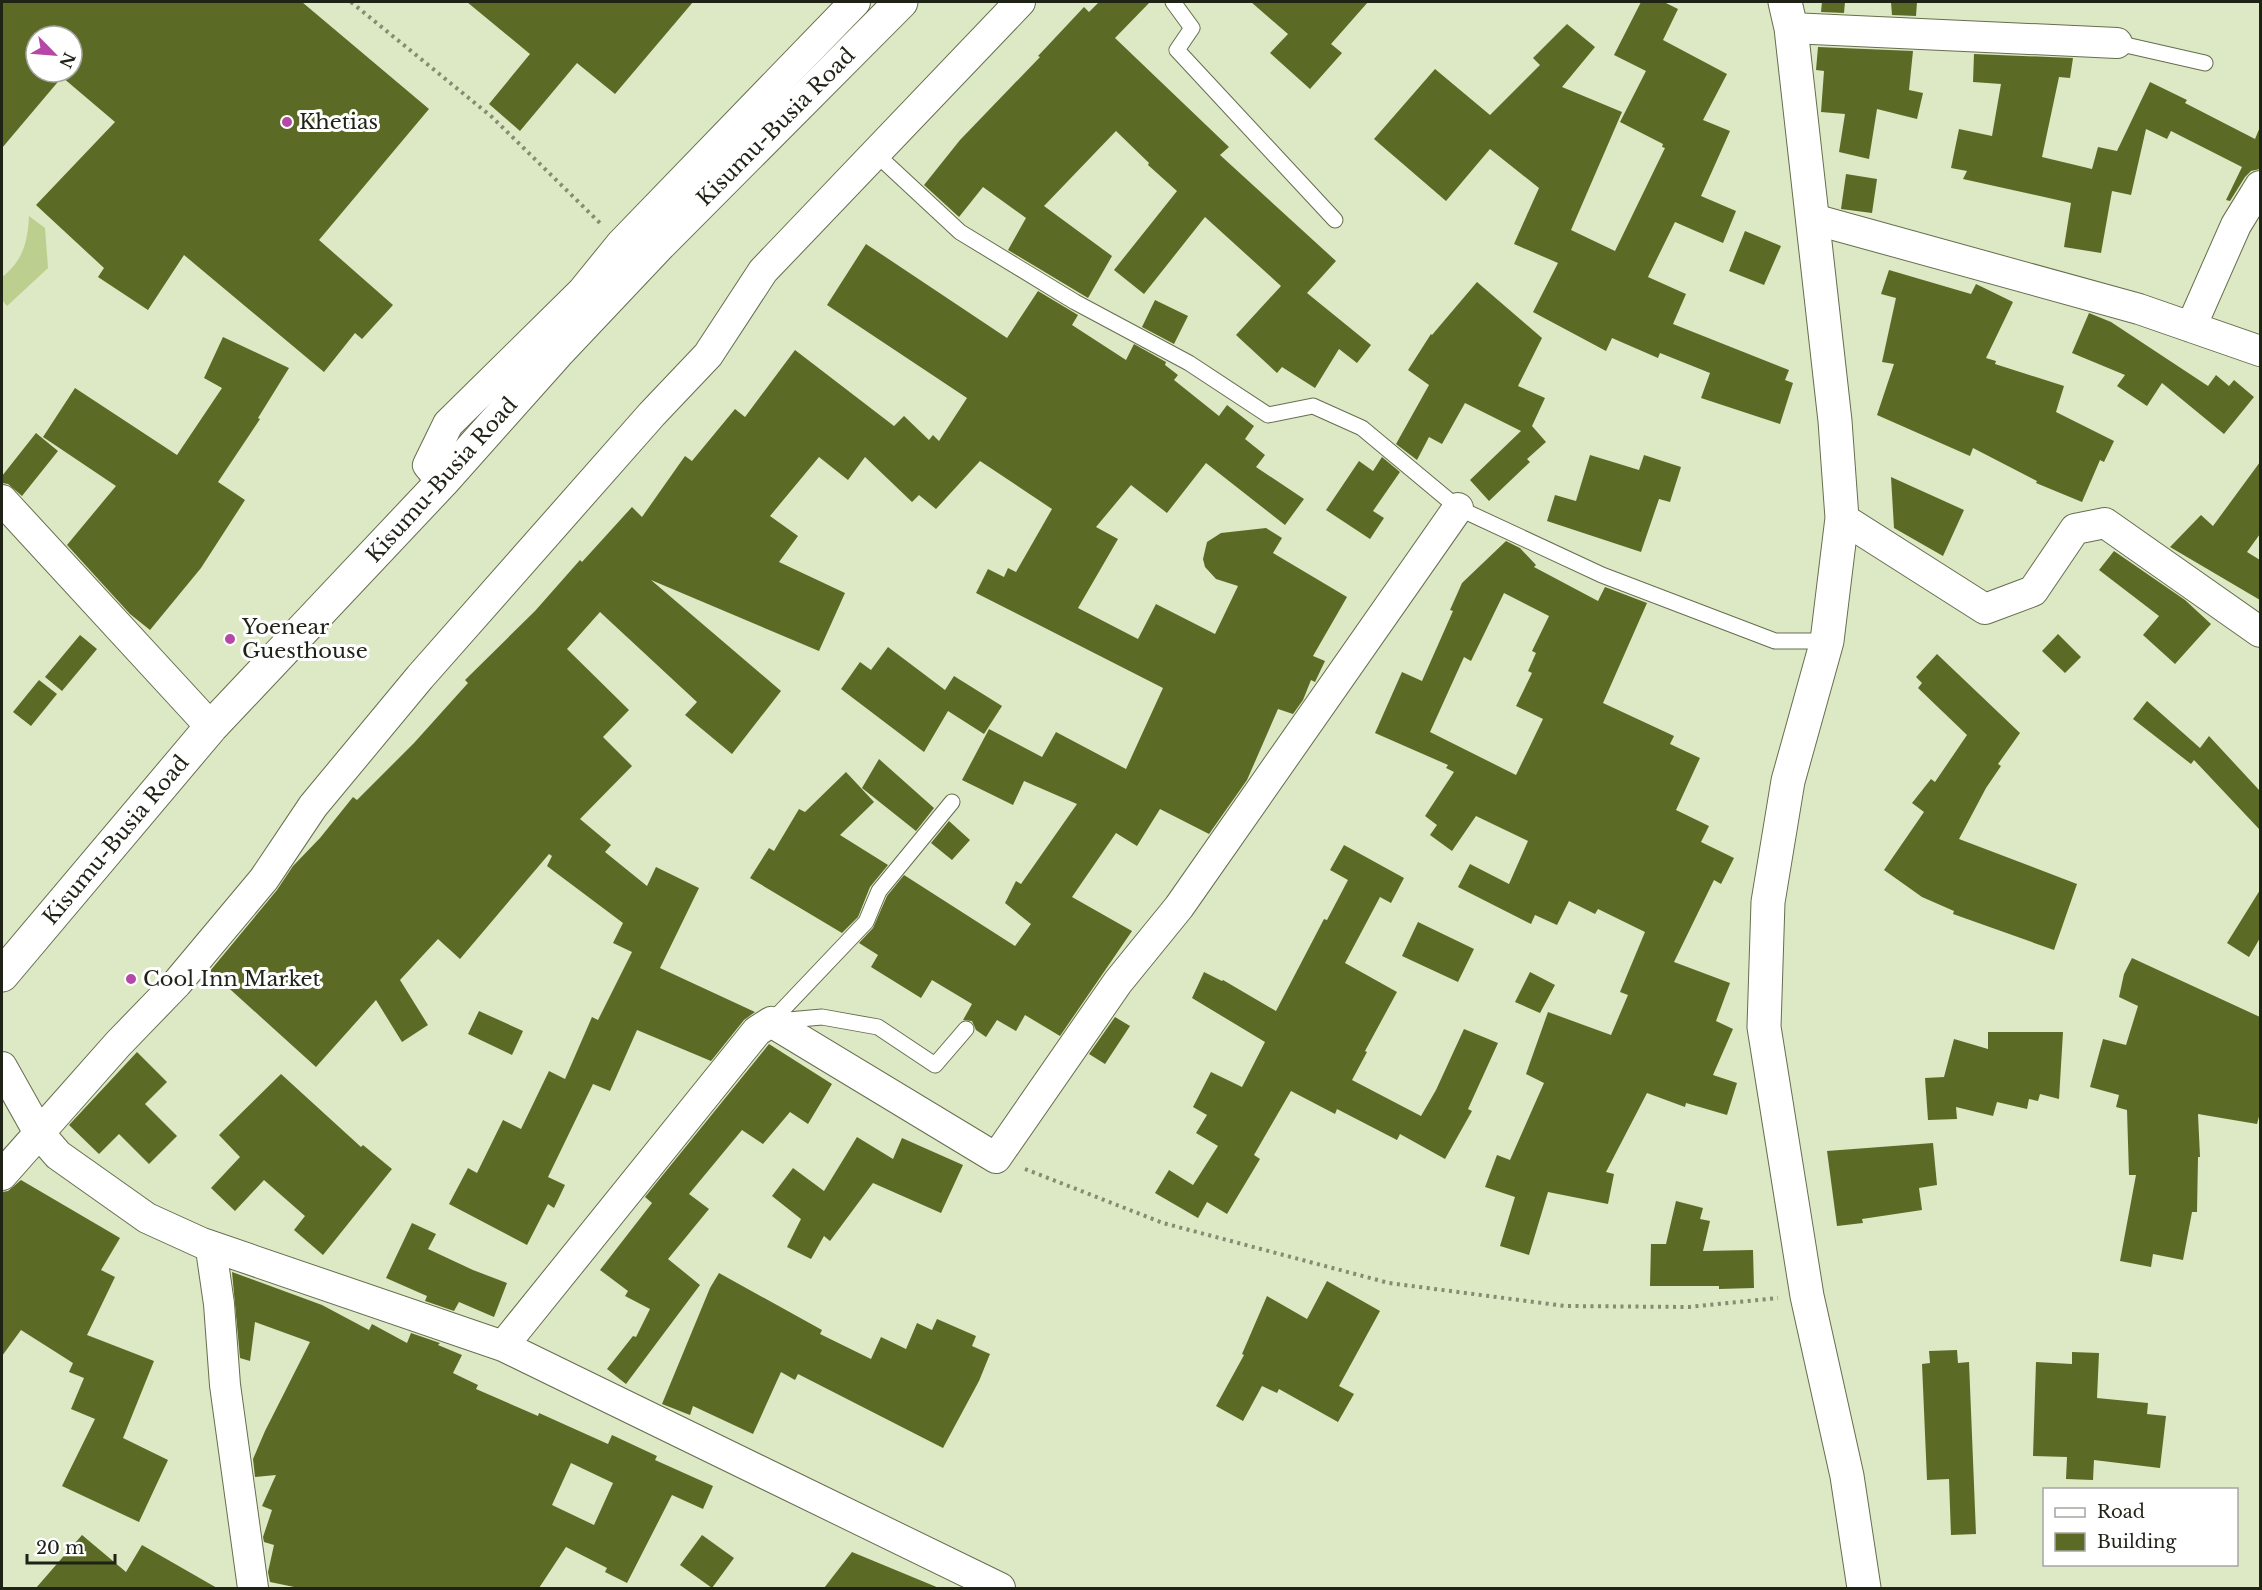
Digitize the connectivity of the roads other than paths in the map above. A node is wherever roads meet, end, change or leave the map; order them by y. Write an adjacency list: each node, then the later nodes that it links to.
1 (855, 2): 14 (street)
2 (901, 2): 14 (main road, Kisumu-Busia Road)
3 (1020, 2): 8 (street)
4 (1173, 2): 11 (lane)
5 (1788, 15): 6 (street); 10 (main road)
6 (2117, 43): 7 (lane)
7 (2205, 63)
8 (875, 153): 16 (lane); 26 (street)
9 (2260, 186): 12 (street)
10 (1813, 219): 12 (street); 17 (main road)
11 (1335, 220)
12 (2191, 327): 13 (street)
13 (2260, 351)
14 (442, 482): 20 (main road, Kisumu-Busia Road)
15 (2, 500): 20 (street)
16 (1458, 508): 19 (lane); 23 (street)
17 (1842, 518): 18 (street); 19 (main road)
18 (2260, 632)
19 (1827, 641): 32 (main road)
20 (212, 727): 22 (main road, Kisumu-Busia Road)
21 (952, 802): 23 (lane)
22 (2, 975)
23 (771, 1022): 24 (lane); 29 (street)
24 (966, 1029)
25 (2, 1067): 26 (street)
26 (39, 1133): 27 (street); 29 (street)
27 (2, 1175)
28 (212, 1256): 30 (street)
29 (503, 1346): 31 (street)
30 (253, 1588)
31 (1000, 1588)
32 (1864, 1588)

